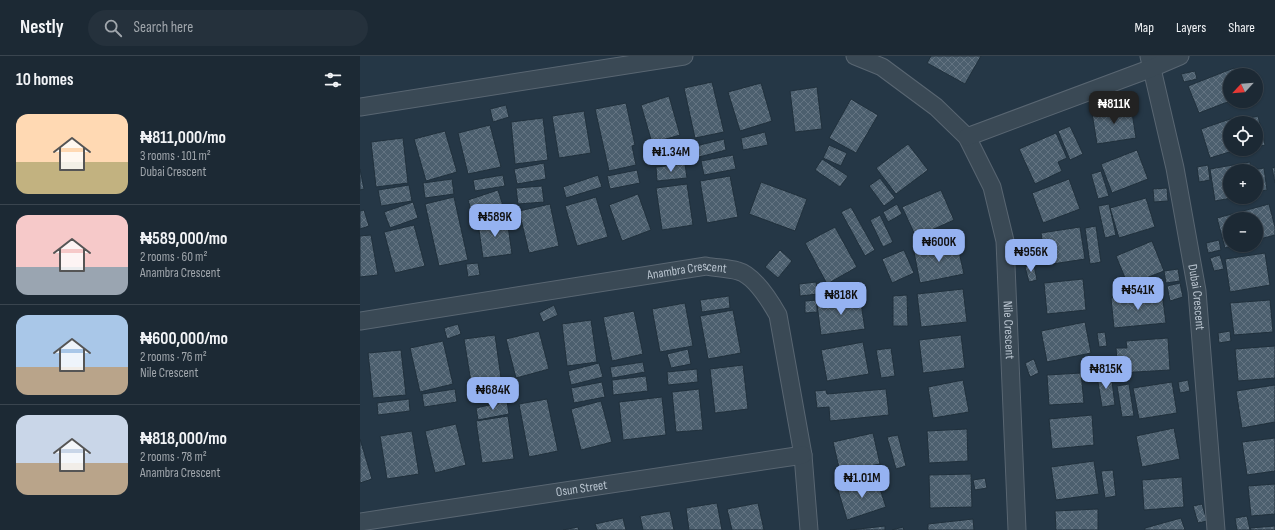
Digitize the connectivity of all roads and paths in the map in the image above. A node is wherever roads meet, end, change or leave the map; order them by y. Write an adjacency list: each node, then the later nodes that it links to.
1 (684, 56): 6 (street)
2 (855, 56): 4 (street, Nile Crescent)
3 (1180, 56): 5 (street)
4 (885, 62): 7 (street, Nile Crescent)
5 (1151, 62): 7 (street); 13 (street, Dubai Crescent)
6 (360, 107)
7 (967, 138): 12 (street, Nile Crescent)
8 (360, 321): 9 (street, Anambra Crescent)
9 (803, 455): 10 (street, Osun Street); 11 (street, Anambra Crescent)
10 (360, 522)
11 (809, 530)
12 (1018, 530)
13 (1216, 530)

